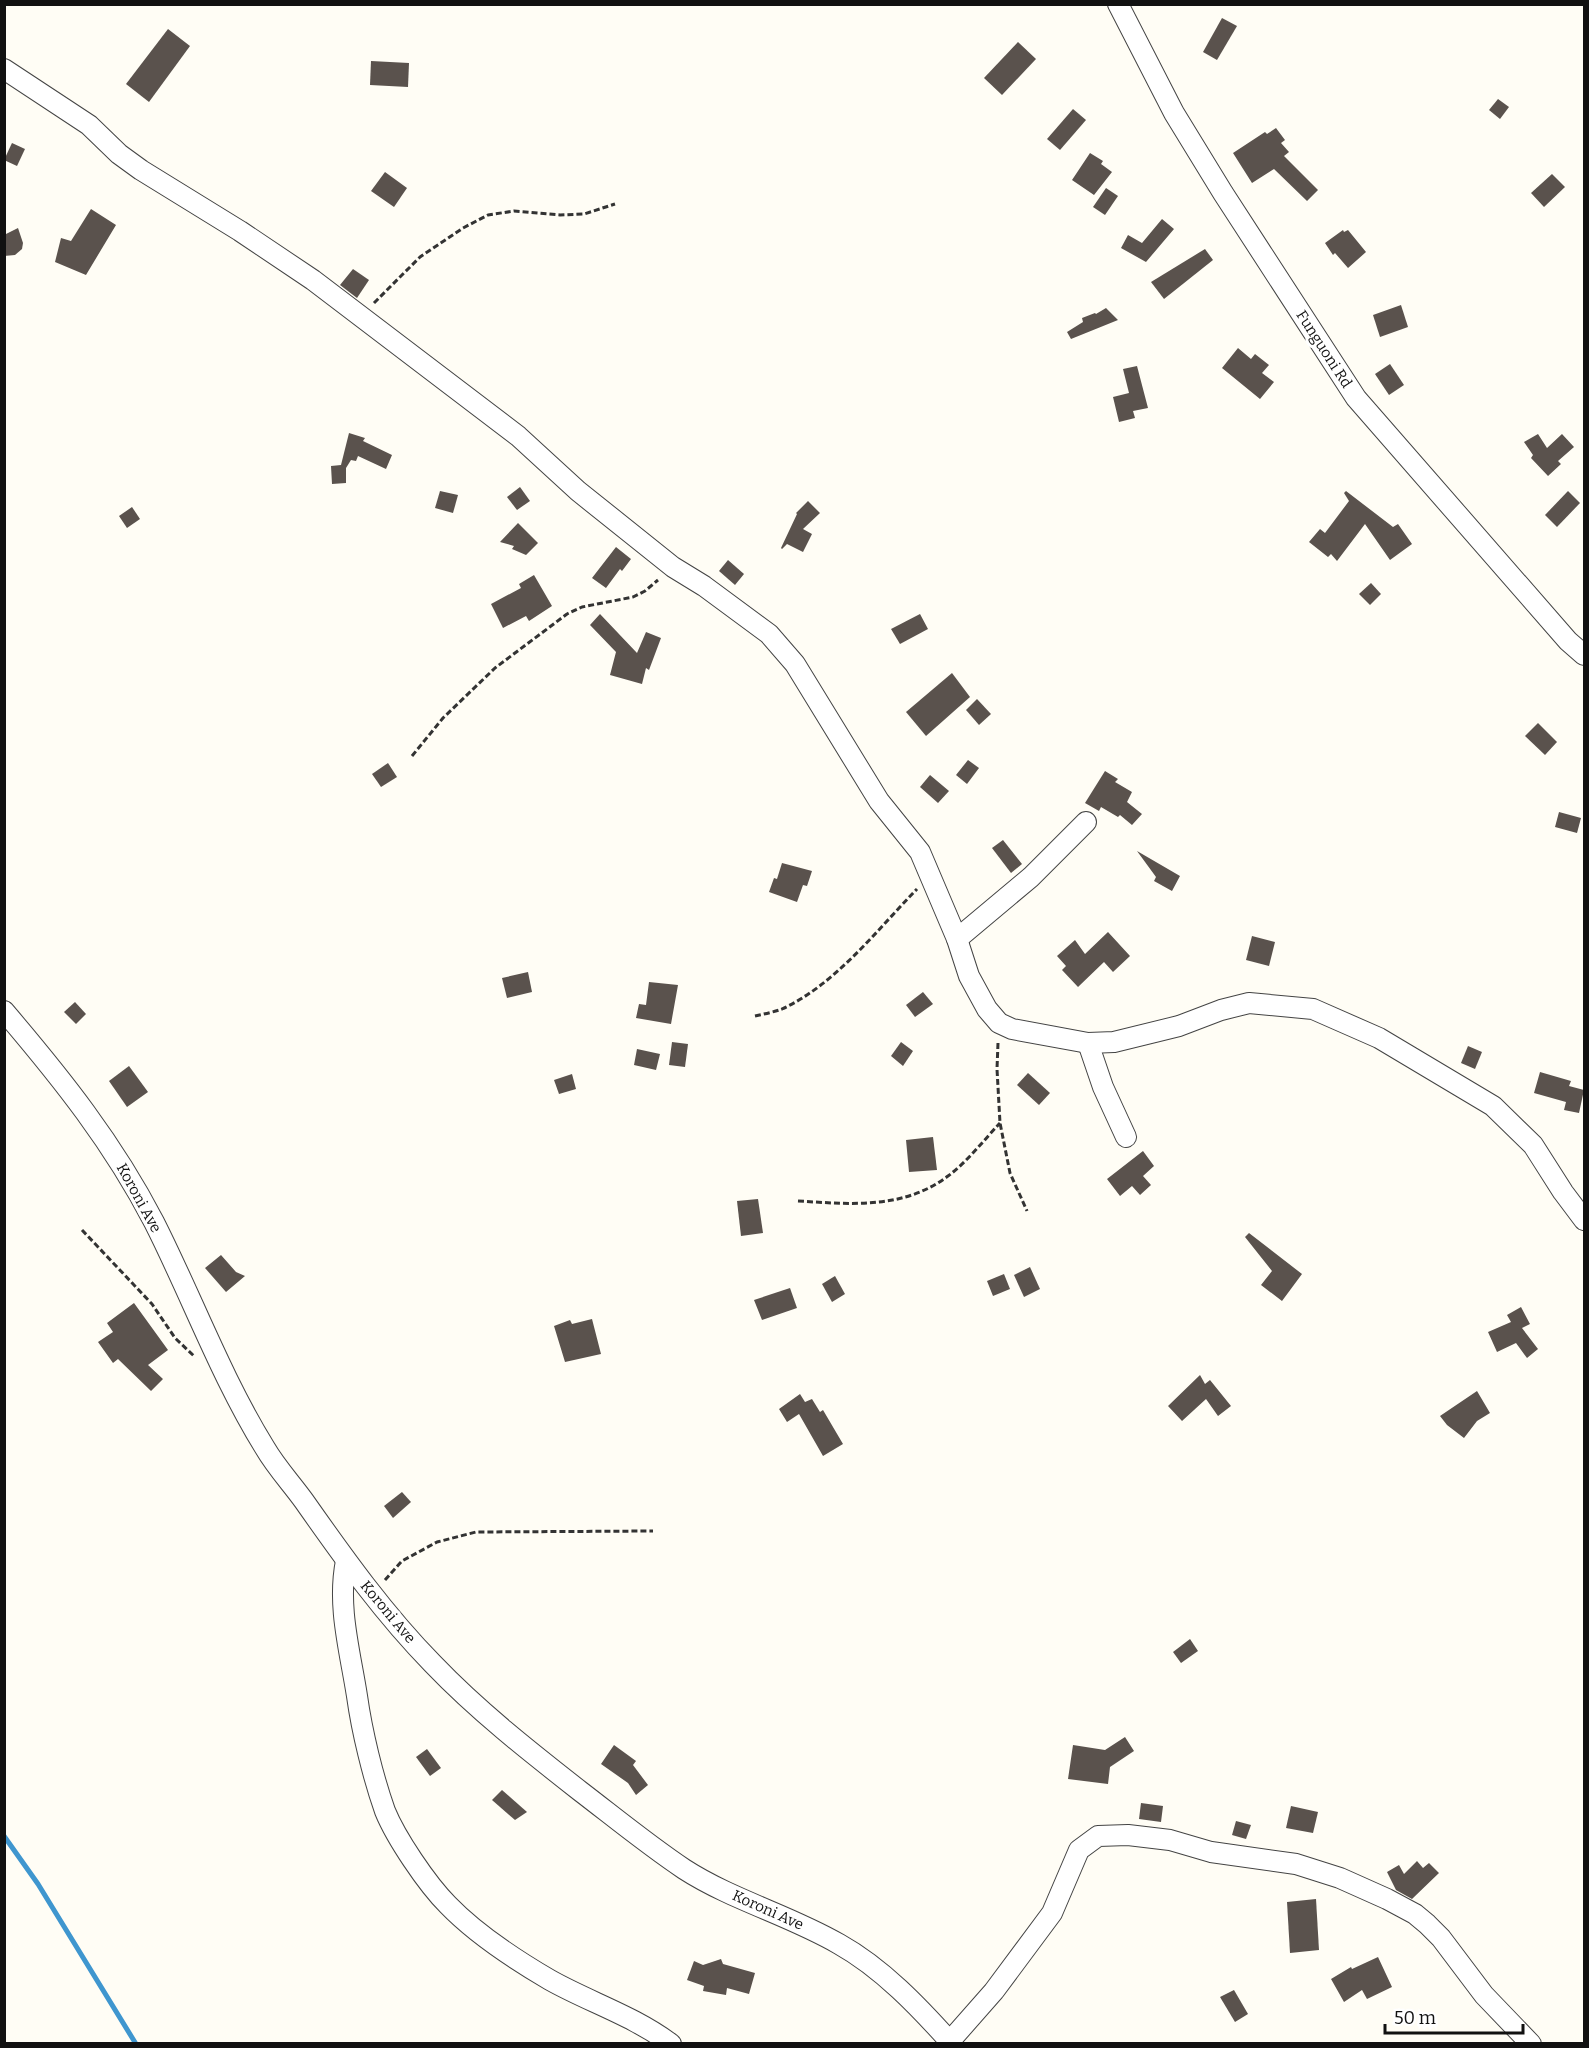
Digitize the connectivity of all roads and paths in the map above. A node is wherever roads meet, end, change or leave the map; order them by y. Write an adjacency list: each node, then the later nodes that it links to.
1 (1118, 4): 6 (street, Funguoni Rd)
2 (4, 69): 4 (street)
3 (615, 204): 4 (path)
4 (361, 318): 5 (street)
5 (674, 567): 7 (path); 9 (street)
6 (1584, 655)
7 (412, 756)
8 (1086, 822): 10 (street)
9 (930, 875): 10 (street); 12 (path)
10 (957, 939): 13 (street)
11 (4, 1011): 21 (street, Koroni Ave)
12 (755, 1016)
13 (999, 1023): 14 (street); 15 (path)
14 (1088, 1043): 16 (street); 19 (street)
15 (1000, 1123): 17 (path); 18 (path)
16 (1126, 1137)
17 (798, 1201)
18 (1027, 1211)
19 (1584, 1220)
20 (82, 1230): 21 (path)
21 (225, 1373): 23 (street, Koroni Ave)
22 (653, 1531): 24 (path)
23 (346, 1561): 24 (street, Koroni Ave); 26 (street)
24 (372, 1594): 25 (street, Koroni Ave)
25 (951, 2042): 27 (street)
26 (671, 2043)
27 (1532, 2043)

